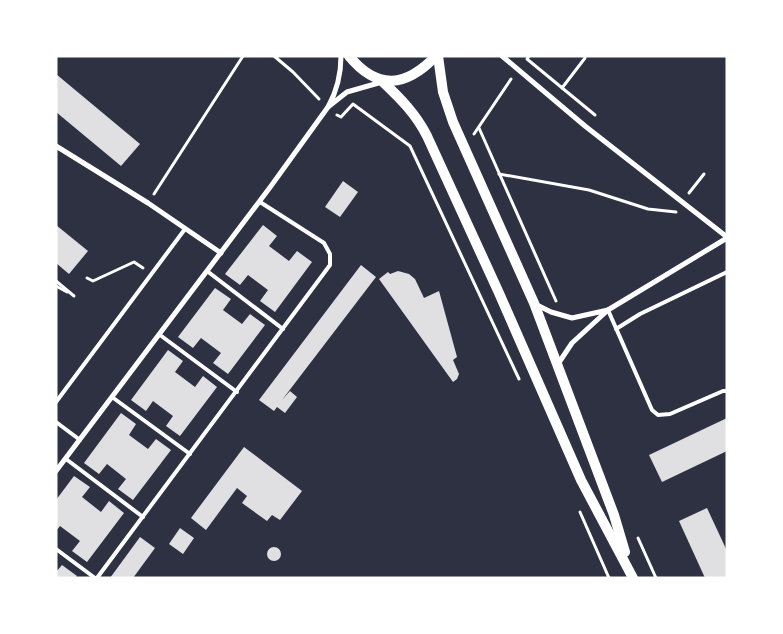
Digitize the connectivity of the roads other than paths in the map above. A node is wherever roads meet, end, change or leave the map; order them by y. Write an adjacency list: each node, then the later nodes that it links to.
1 (342, 56): 6 (street)
2 (349, 56): 5 (main road)
3 (437, 56): 5 (main road); 14 (main road)
4 (502, 56): 10 (street)
5 (383, 82): 6 (street); 31 (main road)
6 (328, 108): 8 (street)
7 (56, 146): 9 (street)
8 (260, 202): 11 (street); 16 (lane)
9 (185, 229): 11 (street); 23 (lane)
10 (727, 237): 15 (street)
11 (221, 253): 12 (street)
12 (207, 271): 16 (lane); 18 (street)
13 (727, 272): 17 (lane)
14 (534, 303): 15 (street); 19 (main road)
15 (608, 310): 17 (lane); 19 (street)
16 (283, 329): 21 (lane)
17 (616, 329): 20 (lane)
18 (160, 334): 21 (lane); 22 (street)
19 (558, 364): 31 (main road)
20 (727, 391)
21 (237, 392): 26 (lane)
22 (112, 397): 25 (street); 26 (lane)
23 (56, 402)
24 (56, 422): 25 (lane)
25 (80, 440): 27 (street)
26 (190, 454): 29 (lane)
27 (66, 459): 28 (street); 29 (lane)
28 (56, 471)
29 (143, 517): 32 (lane)
30 (56, 549): 32 (lane)
31 (632, 574)
32 (96, 578)

